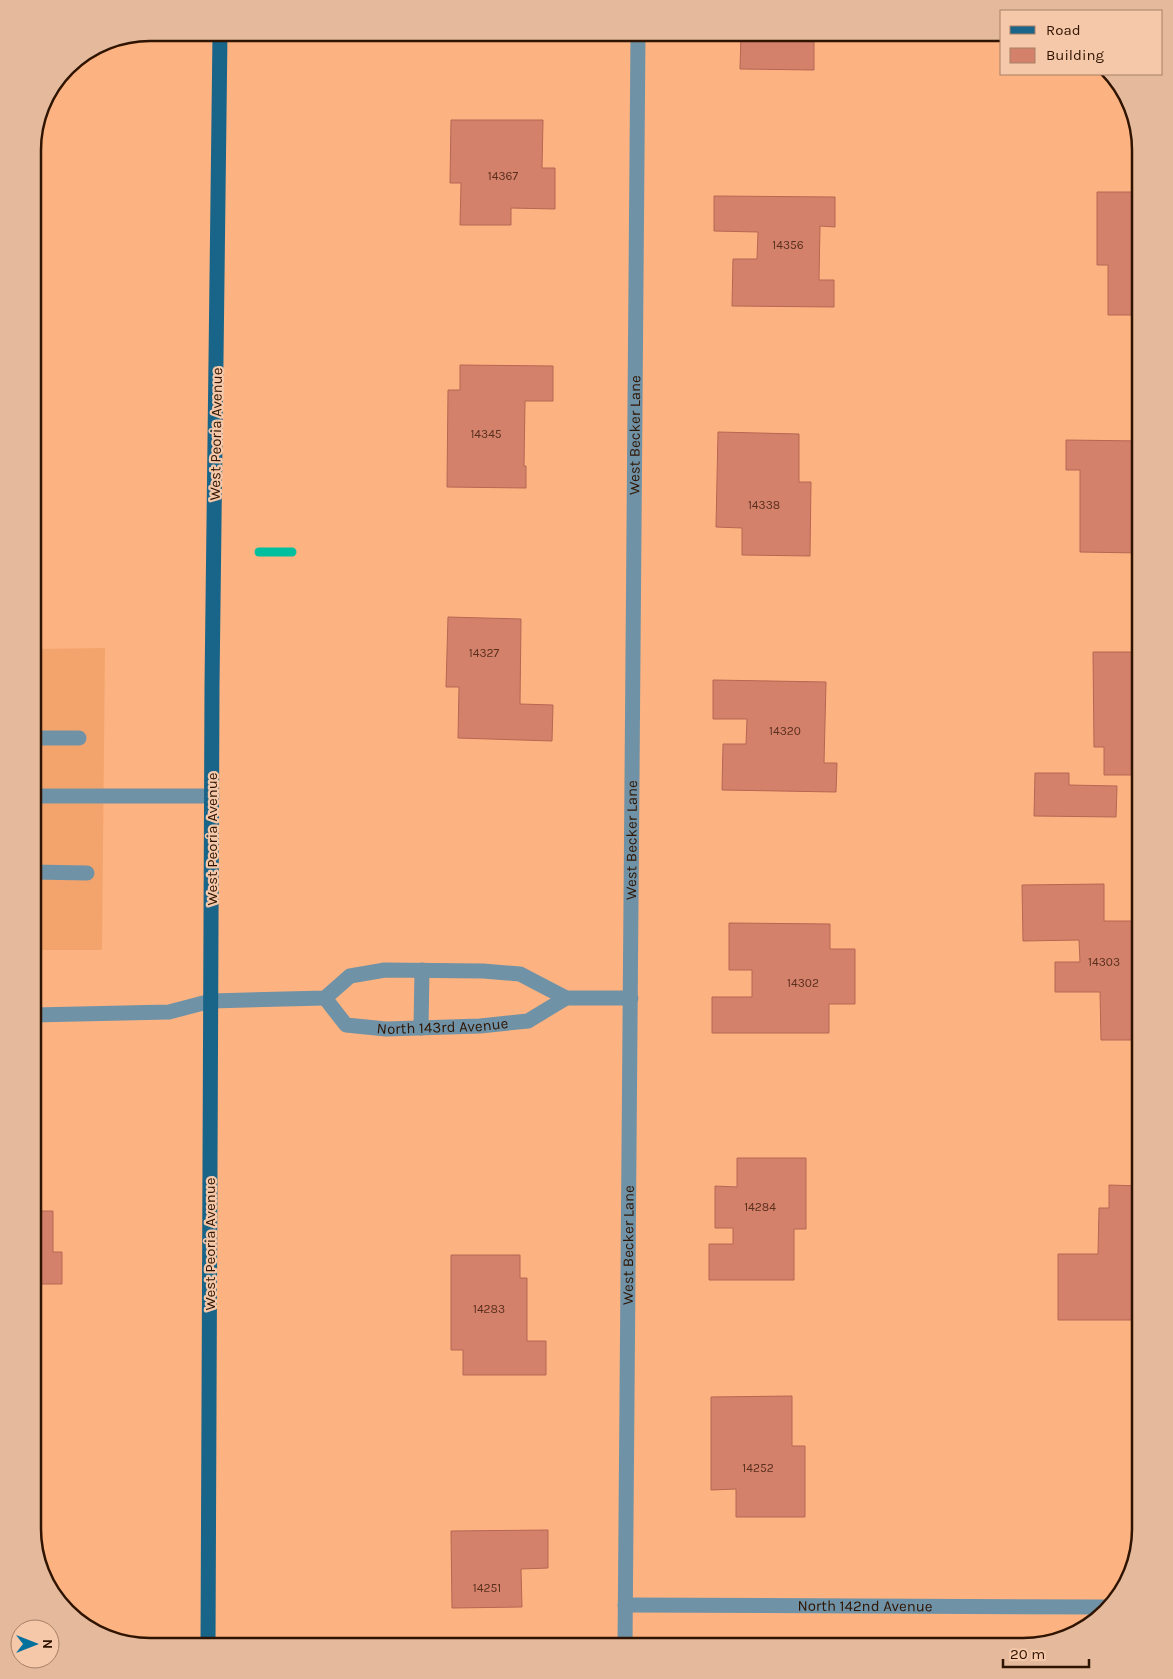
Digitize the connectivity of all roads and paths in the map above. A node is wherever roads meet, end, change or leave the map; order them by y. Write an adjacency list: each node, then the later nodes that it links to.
1 (220, 41): 6 (main road, West Peoria Avenue)
2 (638, 41): 12 (street, West Becker Lane)
3 (41, 738): 4 (street)
4 (79, 738)
5 (41, 796): 6 (street)
6 (212, 796): 13 (main road, West Peoria Avenue)
7 (41, 872): 8 (street)
8 (87, 873)
9 (422, 970): 10 (street); 11 (street); 15 (street)
10 (325, 998): 13 (street); 15 (street, North 143rd Avenue)
11 (566, 998): 12 (street); 15 (street, North 143rd Avenue)
12 (631, 998): 16 (street, West Becker Lane)
13 (212, 1001): 14 (street); 18 (main road, West Peoria Avenue)
14 (41, 1015)
15 (421, 1028)
16 (625, 1605): 17 (street, North 142nd Avenue); 19 (street, West Becker Lane)
17 (1099, 1607)
18 (208, 1638)
19 (625, 1638)

